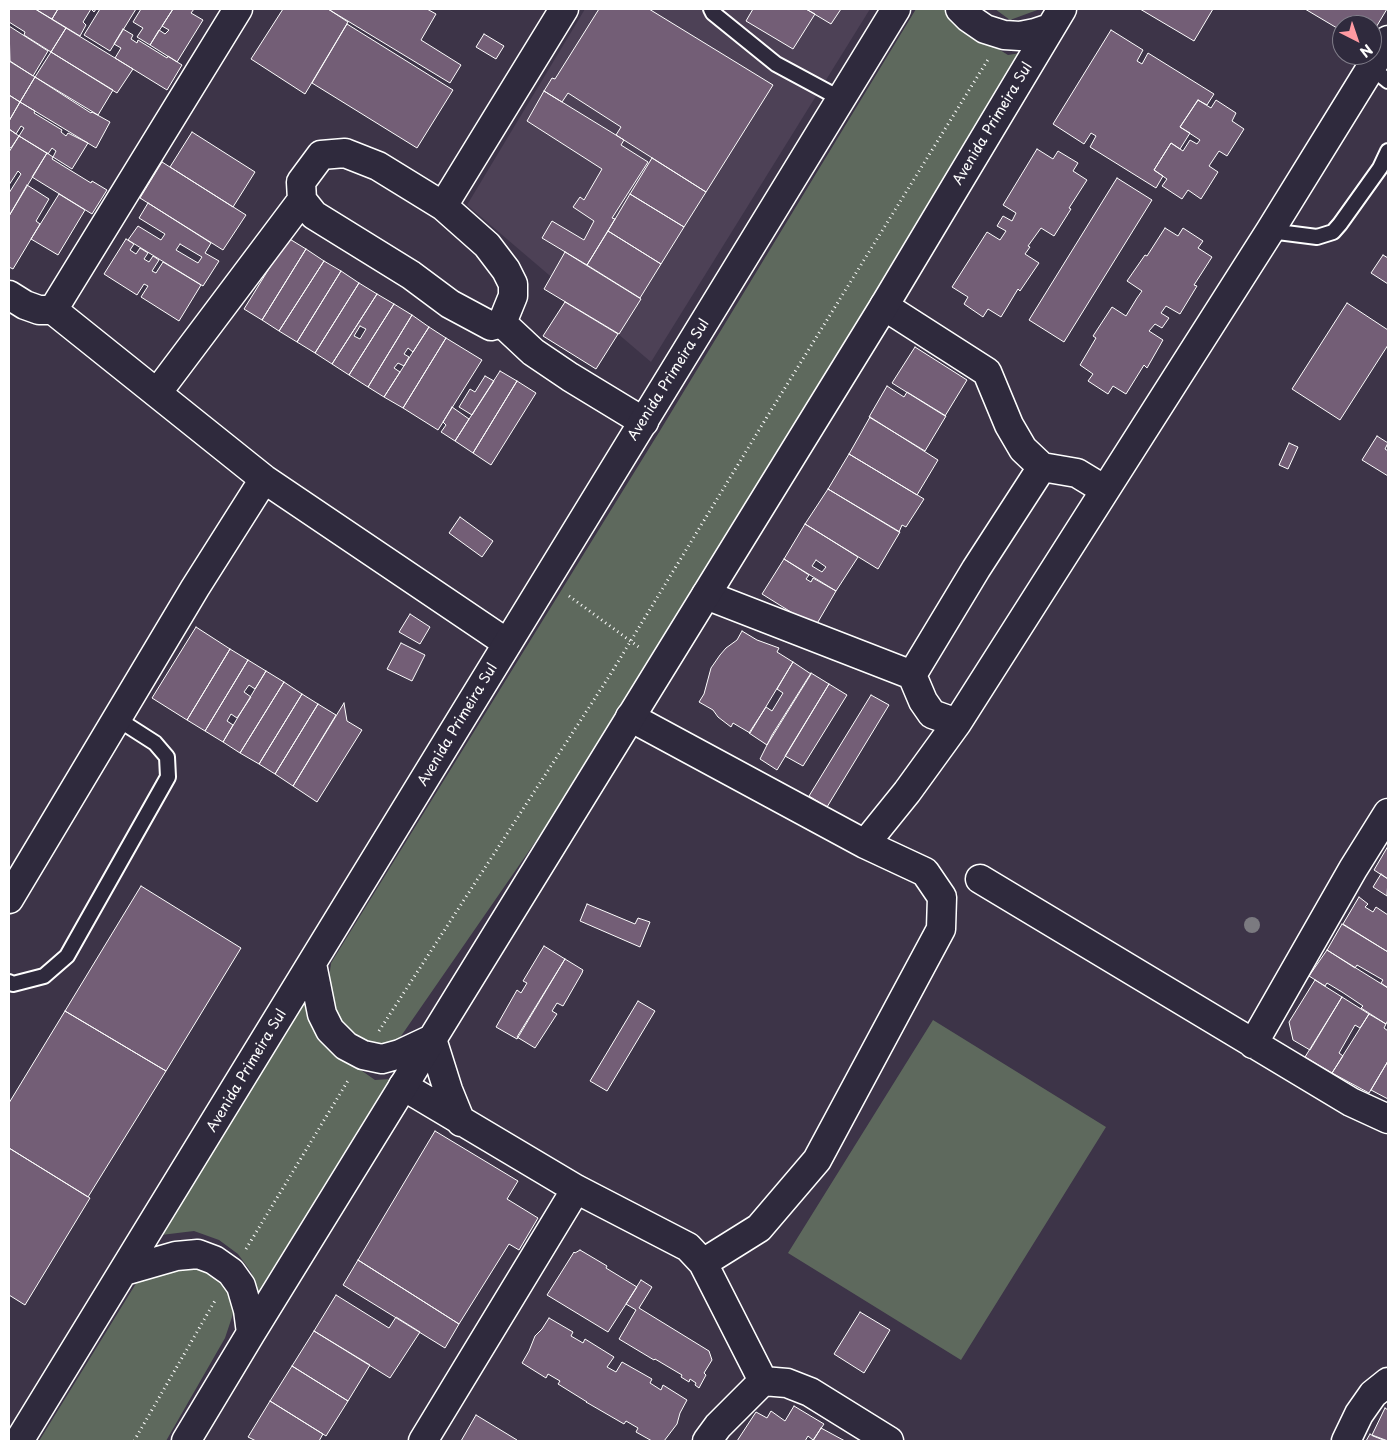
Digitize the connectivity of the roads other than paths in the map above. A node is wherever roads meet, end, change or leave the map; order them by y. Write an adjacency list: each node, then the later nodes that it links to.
1 (237, 9): 16 (street)
2 (564, 9): 12 (street)
3 (711, 9): 9 (lane)
4 (896, 9): 9 (street, Avenida Primeira Sul)
5 (960, 9): 6 (street)
6 (1056, 18): 15 (street, Avenida Primeira Sul)
7 (1388, 40): 8 (street)
8 (1380, 74): 13 (street)
9 (841, 99): 19 (street, Avenida Primeira Sul)
10 (1388, 151): 13 (lane)
11 (302, 200): 12 (street); 17 (street); 18 (street)
12 (443, 206): 17 (street)
13 (1270, 231): 22 (street)
14 (9, 295): 16 (street)
15 (884, 306): 20 (street); 23 (street, Avenida Primeira Sul)
16 (53, 310): 18 (street)
17 (502, 323): 19 (street)
18 (157, 393): 21 (street)
19 (644, 422): 24 (street, Avenida Primeira Sul)
20 (1042, 467): 22 (street); 25 (street)
21 (264, 479): 24 (street); 27 (street)
22 (1105, 490): 28 (street)
23 (706, 595): 25 (street); 26 (street, Avenida Primeira Sul)
24 (507, 644): 33 (street, Avenida Primeira Sul)
25 (912, 675): 28 (street)
26 (630, 716): 30 (street); 35 (street, Avenida Primeira Sul)
27 (116, 718): 32 (street); 34 (lane)
28 (957, 722): 30 (street)
29 (1388, 813): 36 (street)
30 (865, 844): 41 (street)
31 (980, 879): 36 (street)
32 (9, 898)
33 (312, 964): 35 (street); 42 (street, Avenida Primeira Sul)
34 (9, 982)
35 (432, 1039): 37 (street, Avenida Primeira Sul); 39 (street)
36 (1253, 1044): 38 (street)
37 (403, 1086): 39 (street); 43 (street, Avenida Primeira Sul)
38 (1388, 1119)
39 (461, 1122): 40 (street)
40 (576, 1189): 41 (street); 48 (street)
41 (703, 1263): 44 (street)
42 (124, 1271): 43 (street); 46 (street, Avenida Primeira Sul)
43 (251, 1333): 47 (street, Avenida Primeira Sul)
44 (763, 1381): 49 (street); 50 (street)
45 (1388, 1382): 51 (street)
46 (19, 1441)
47 (186, 1441)
48 (423, 1441)
49 (708, 1441)
50 (889, 1441)
51 (1346, 1441)

